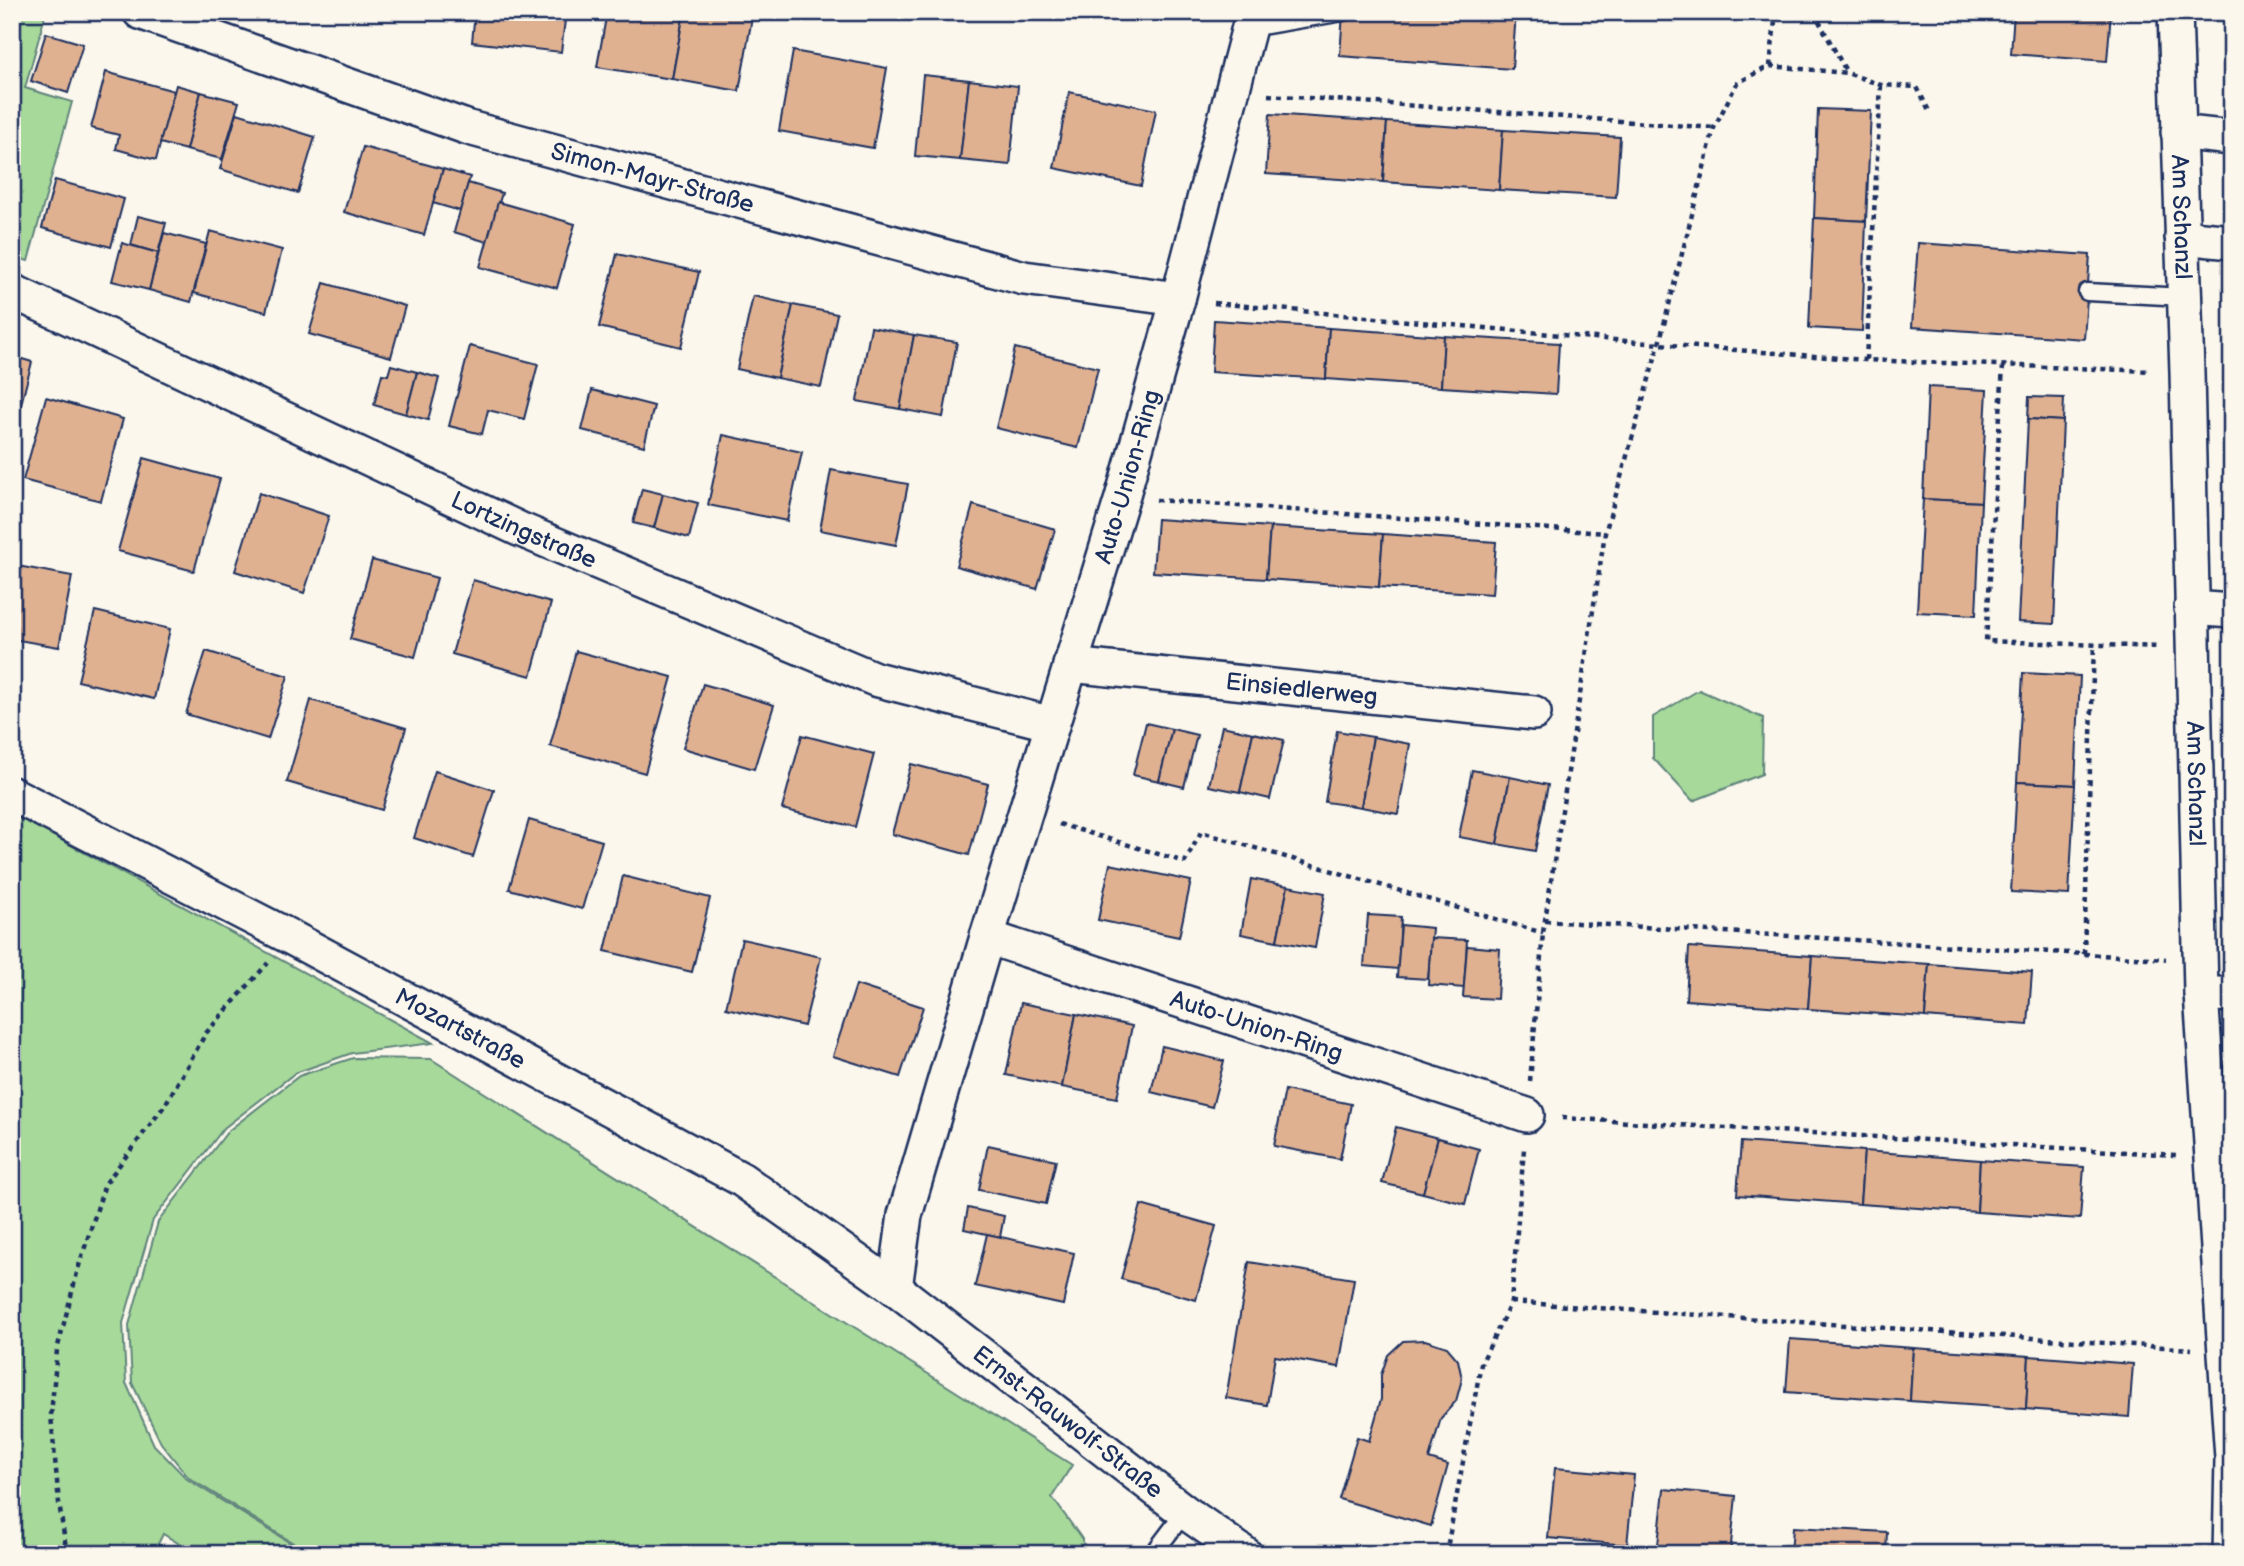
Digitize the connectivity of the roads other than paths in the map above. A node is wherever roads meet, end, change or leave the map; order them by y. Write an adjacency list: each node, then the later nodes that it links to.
1 (140, 12): 12 (street, Simon-Mayr-Straße)
2 (1343, 12): 4 (lane)
3 (2175, 12): 5 (street, Am Schanzl)
4 (1251, 20): 12 (street, Auto-Union-Ring)
5 (2178, 132): 6 (street); 7 (street, Am Schanzl)
6 (2232, 138)
7 (2182, 237): 8 (street); 11 (street, Am Schanzl)
8 (2232, 242)
9 (12, 291): 17 (street, Lortzingstraße)
10 (2087, 292): 11 (lane)
11 (2185, 297): 13 (street, Am Schanzl)
12 (1178, 299): 15 (street, Auto-Union-Ring)
13 (2191, 608): 14 (street); 20 (street, Am Schanzl)
14 (2232, 611)
15 (1070, 665): 16 (street, Einsiedlerweg); 17 (street, Auto-Union-Ring)
16 (1534, 712)
17 (1052, 724): 19 (street, Auto-Union-Ring)
18 (12, 794): 22 (street, Mozartstraße)
19 (987, 937): 21 (street, Auto-Union-Ring); 22 (street, Auto-Union-Ring)
20 (2211, 983): 23 (street, Am Schanzl)
21 (1527, 1115)
22 (894, 1288): 24 (street, Ernst-Rauwolf-Straße)
23 (2232, 1458): 27 (street, Am Schanzl)
24 (1185, 1512): 25 (lane); 26 (street, Ernst-Rauwolf-Straße)
25 (1153, 1554)
26 (1245, 1554)
27 (2230, 1554)

